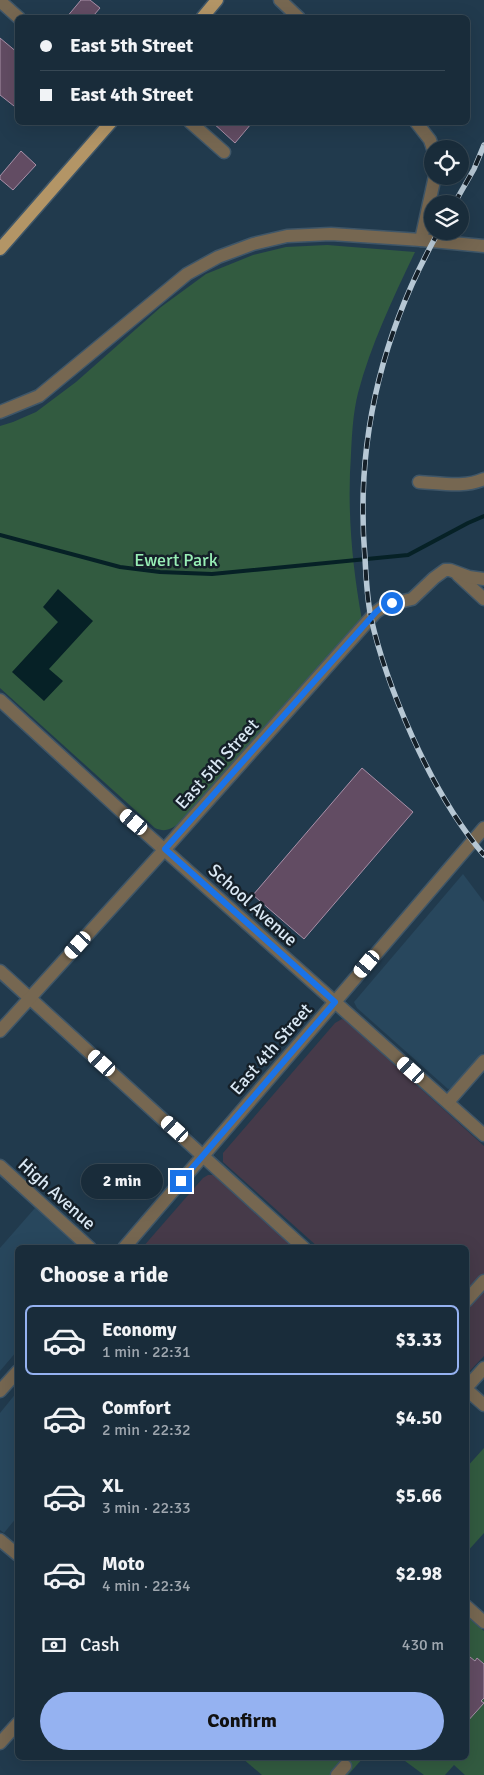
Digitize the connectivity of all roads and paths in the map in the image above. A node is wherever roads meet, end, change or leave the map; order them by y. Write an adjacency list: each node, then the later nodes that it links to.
1 (217, 0): 5 (main road)
2 (280, 0): 6 (street)
3 (0, 1): 4 (street)
4 (16, 15)
5 (204, 15)
6 (296, 15)
7 (108, 125): 15 (main road)
8 (193, 125): 11 (street)
9 (418, 125): 10 (street)
10 (430, 140)
11 (224, 152)
12 (433, 185): 13 (street)
13 (421, 240): 14 (street); 16 (street)
14 (482, 248)
15 (0, 249)
16 (0, 412)
17 (484, 479): 18 (street)
18 (419, 482)
19 (454, 572): 20 (street); 21 (street); 24 (street, East 5th Street)
20 (484, 579)
21 (484, 599)
22 (0, 700): 24 (street, School Avenue)
23 (484, 828): 27 (street, East 4th Street)
24 (165, 849): 26 (street, East 5th Street); 27 (street, School Avenue)
25 (0, 971): 26 (street)
26 (30, 998): 28 (street, East 5th Street); 32 (street)
27 (335, 1002): 30 (street, School Avenue); 32 (street, East 4th Street)
28 (0, 1031)
29 (484, 1061): 30 (street)
30 (448, 1102): 31 (street, School Avenue)
31 (484, 1135)
32 (204, 1155): 35 (street, East 4th Street); 36 (street)
33 (0, 1166): 34 (street, High Avenue)
34 (87, 1245)
35 (127, 1245)
36 (301, 1245)
37 (484, 1281): 38 (street)
38 (469, 1298)
39 (484, 1368): 41 (street)
40 (15, 1374): 42 (street)
41 (469, 1386)
42 (0, 1391)
43 (469, 1392): 44 (street)
44 (484, 1405)
45 (0, 1540): 46 (street)
46 (15, 1552)
47 (469, 1609): 48 (street)
48 (484, 1622)
49 (15, 1726): 50 (street)
50 (0, 1743)

